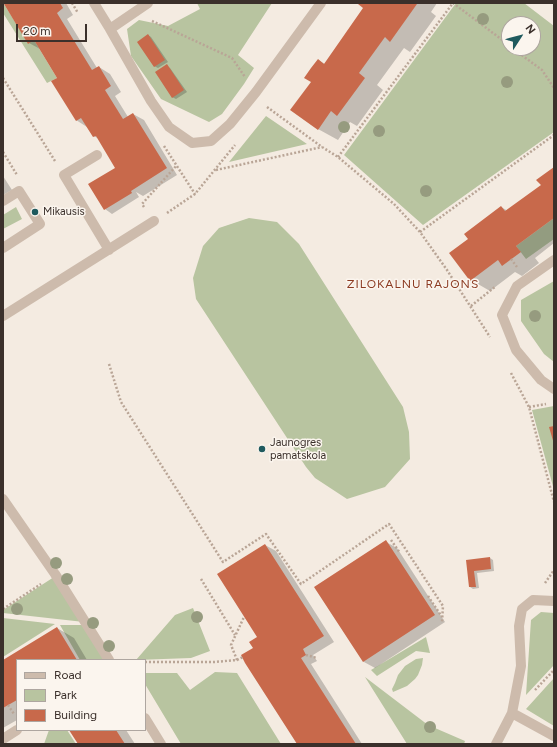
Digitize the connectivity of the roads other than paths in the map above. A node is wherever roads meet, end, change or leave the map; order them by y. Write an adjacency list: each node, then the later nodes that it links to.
1 (94, 3): 4 (street)
2 (148, 3): 4 (street)
3 (320, 3): 4 (street)
4 (110, 29)
5 (97, 155): 9 (street)
6 (3, 201): 8 (street)
7 (154, 221): 9 (street)
8 (3, 248)
9 (109, 250): 11 (street)
10 (554, 260): 12 (street)
11 (3, 316)
12 (554, 389)
13 (3, 499): 15 (street)
14 (554, 601): 16 (street)
15 (108, 659)
16 (512, 713): 19 (street); 22 (street)
17 (146, 720): 21 (street)
18 (16, 731): 20 (street)
19 (554, 736)
20 (3, 739)
21 (161, 744)
22 (496, 744)

